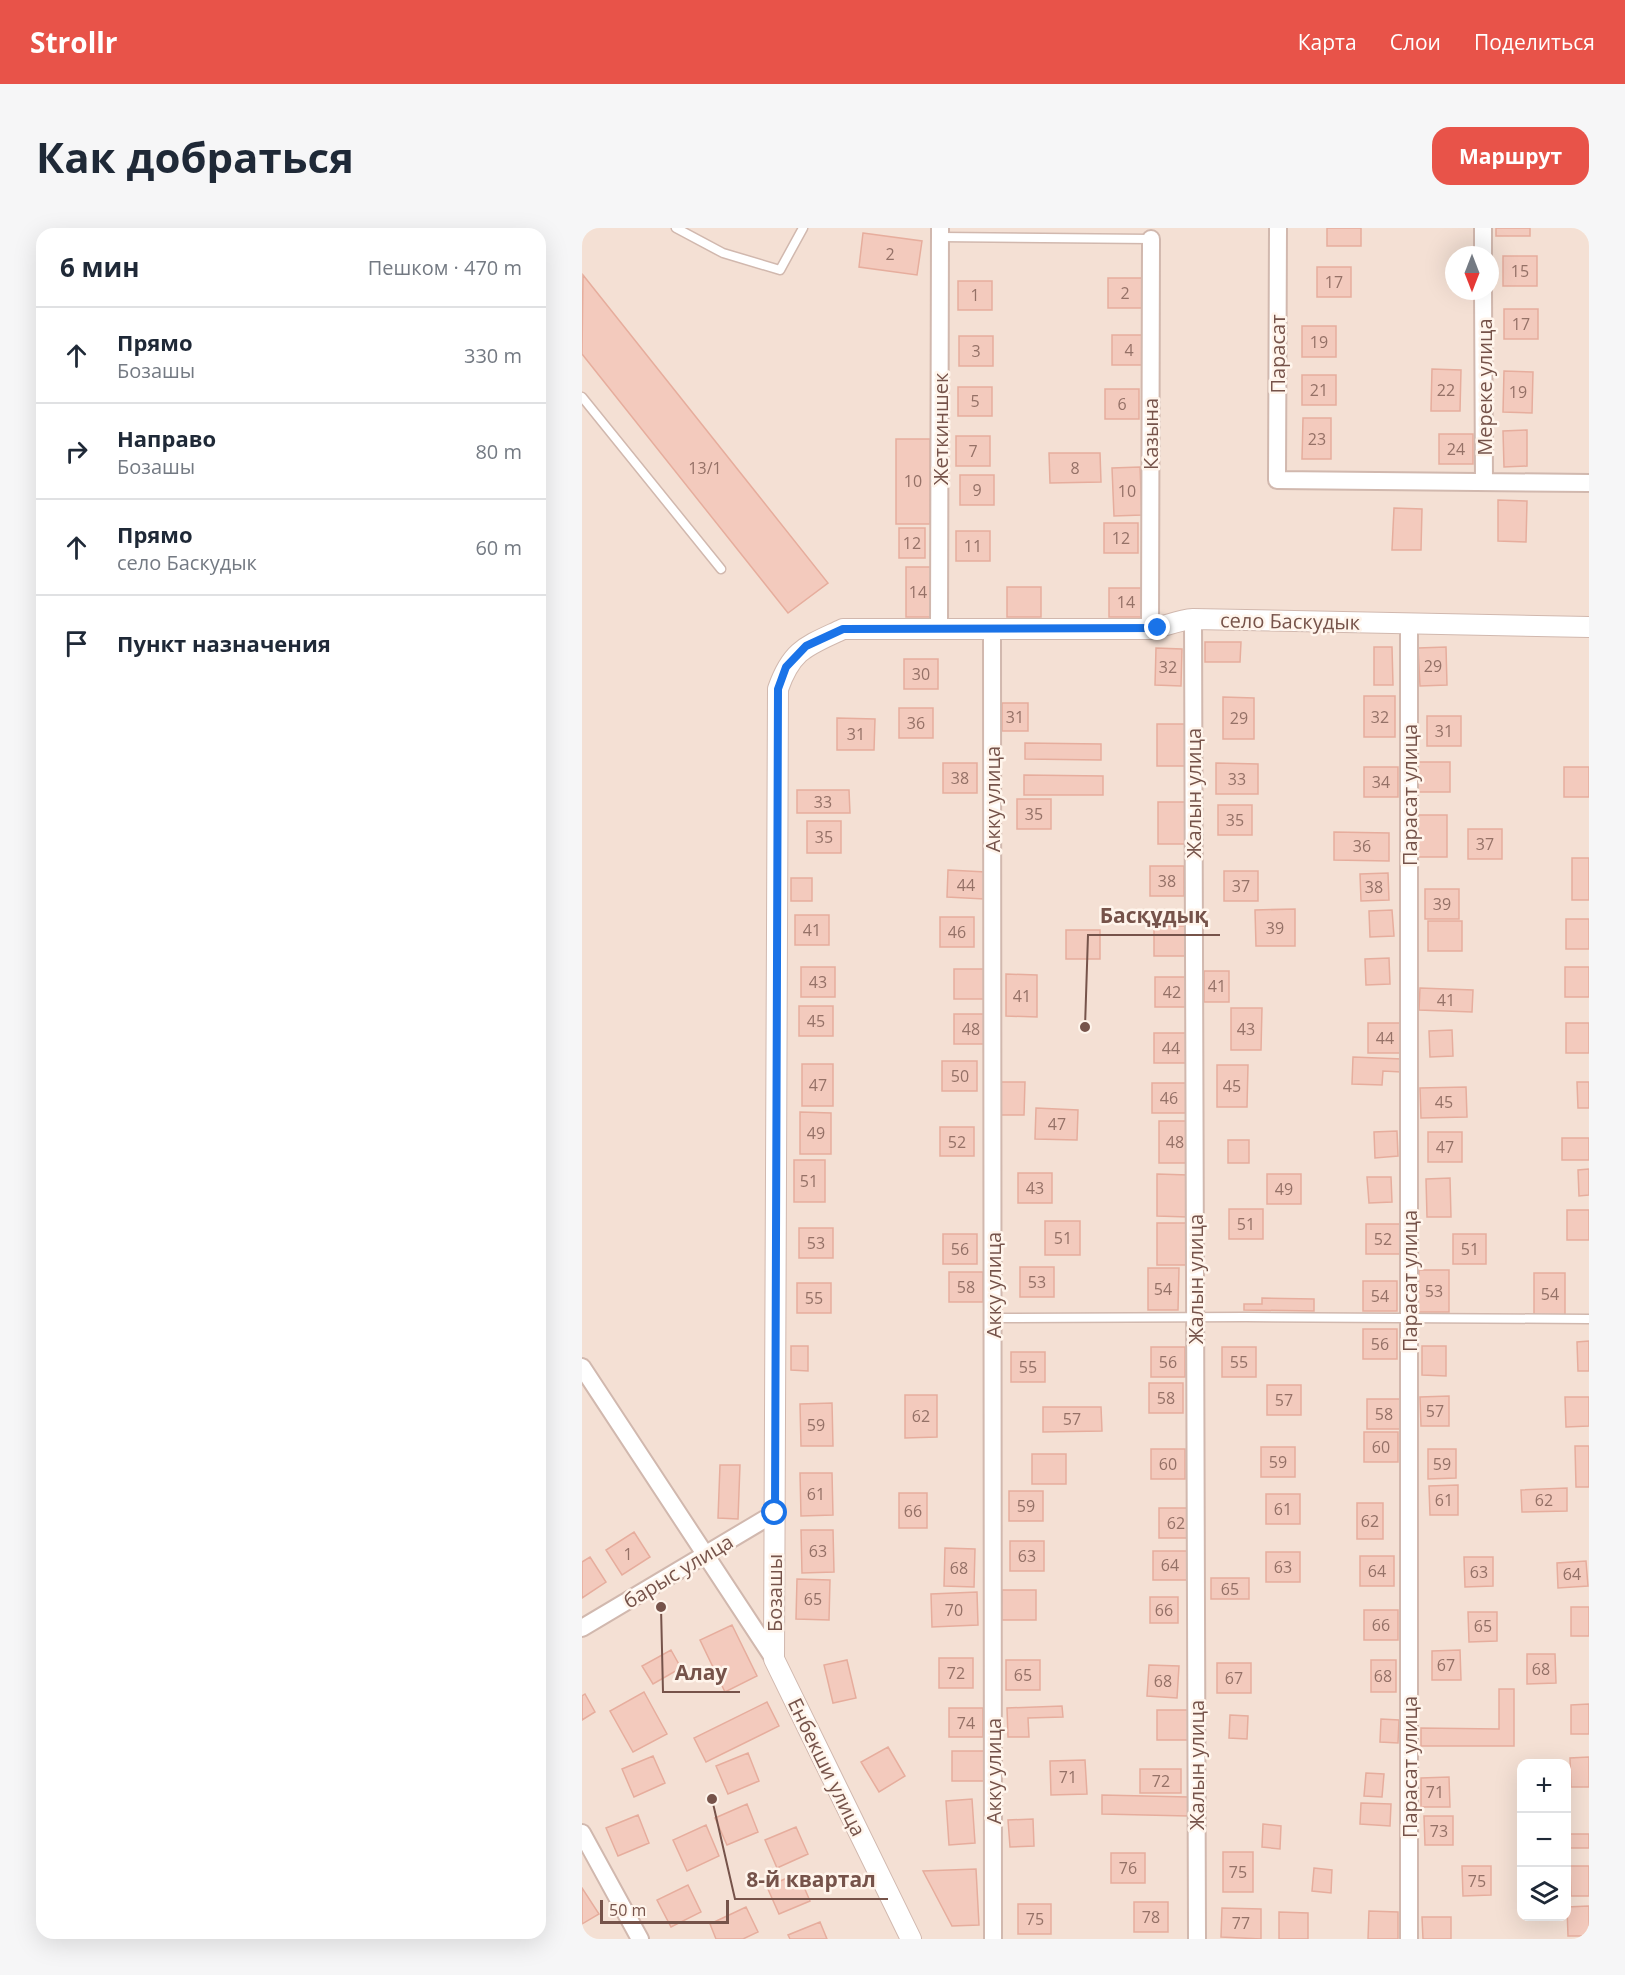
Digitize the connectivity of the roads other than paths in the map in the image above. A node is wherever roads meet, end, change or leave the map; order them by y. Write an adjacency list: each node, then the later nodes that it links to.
1 (676, 228): 2 (lane)
2 (803, 228)
3 (1278, 228): 10 (street, Парасат)
4 (1483, 228): 7 (street)
5 (940, 232): 6 (lane); 17 (street, Жеткиншек)
6 (1151, 239): 16 (street, Казына)
7 (1483, 246)
8 (1483, 300): 10 (street, Мереке улица)
9 (582, 397): 12 (lane)
10 (1484, 482): 11 (street)
11 (1589, 483)
12 (721, 569)
13 (1193, 619): 14 (street, село Баскудык); 16 (street, село Баскудык); 20 (street, Жалын улица)
14 (1409, 623): 15 (street, село Баскудык); 21 (street, Парасат улица)
15 (1589, 627)
16 (1150, 629): 18 (street, село Баскудык)
17 (939, 630): 18 (street, Бозашы); 24 (street, Бозашы)
18 (992, 630): 19 (street, Акку улица)
19 (993, 1318): 20 (lane); 31 (street, Акку улица)
20 (1195, 1318): 21 (lane); 32 (street, Жалын улица)
21 (1409, 1319): 22 (lane); 33 (street, Парасат улица)
22 (1589, 1319)
23 (582, 1367): 25 (street)
24 (775, 1513): 25 (street, барыс улица); 27 (street, Бозашы)
25 (705, 1555): 26 (street, барыс улица); 27 (street)
26 (582, 1628)
27 (774, 1659): 30 (street, Енбекши улица)
28 (582, 1833): 29 (street)
29 (640, 1939)
30 (911, 1939)
31 (993, 1939)
32 (1197, 1939)
33 (1409, 1939)

